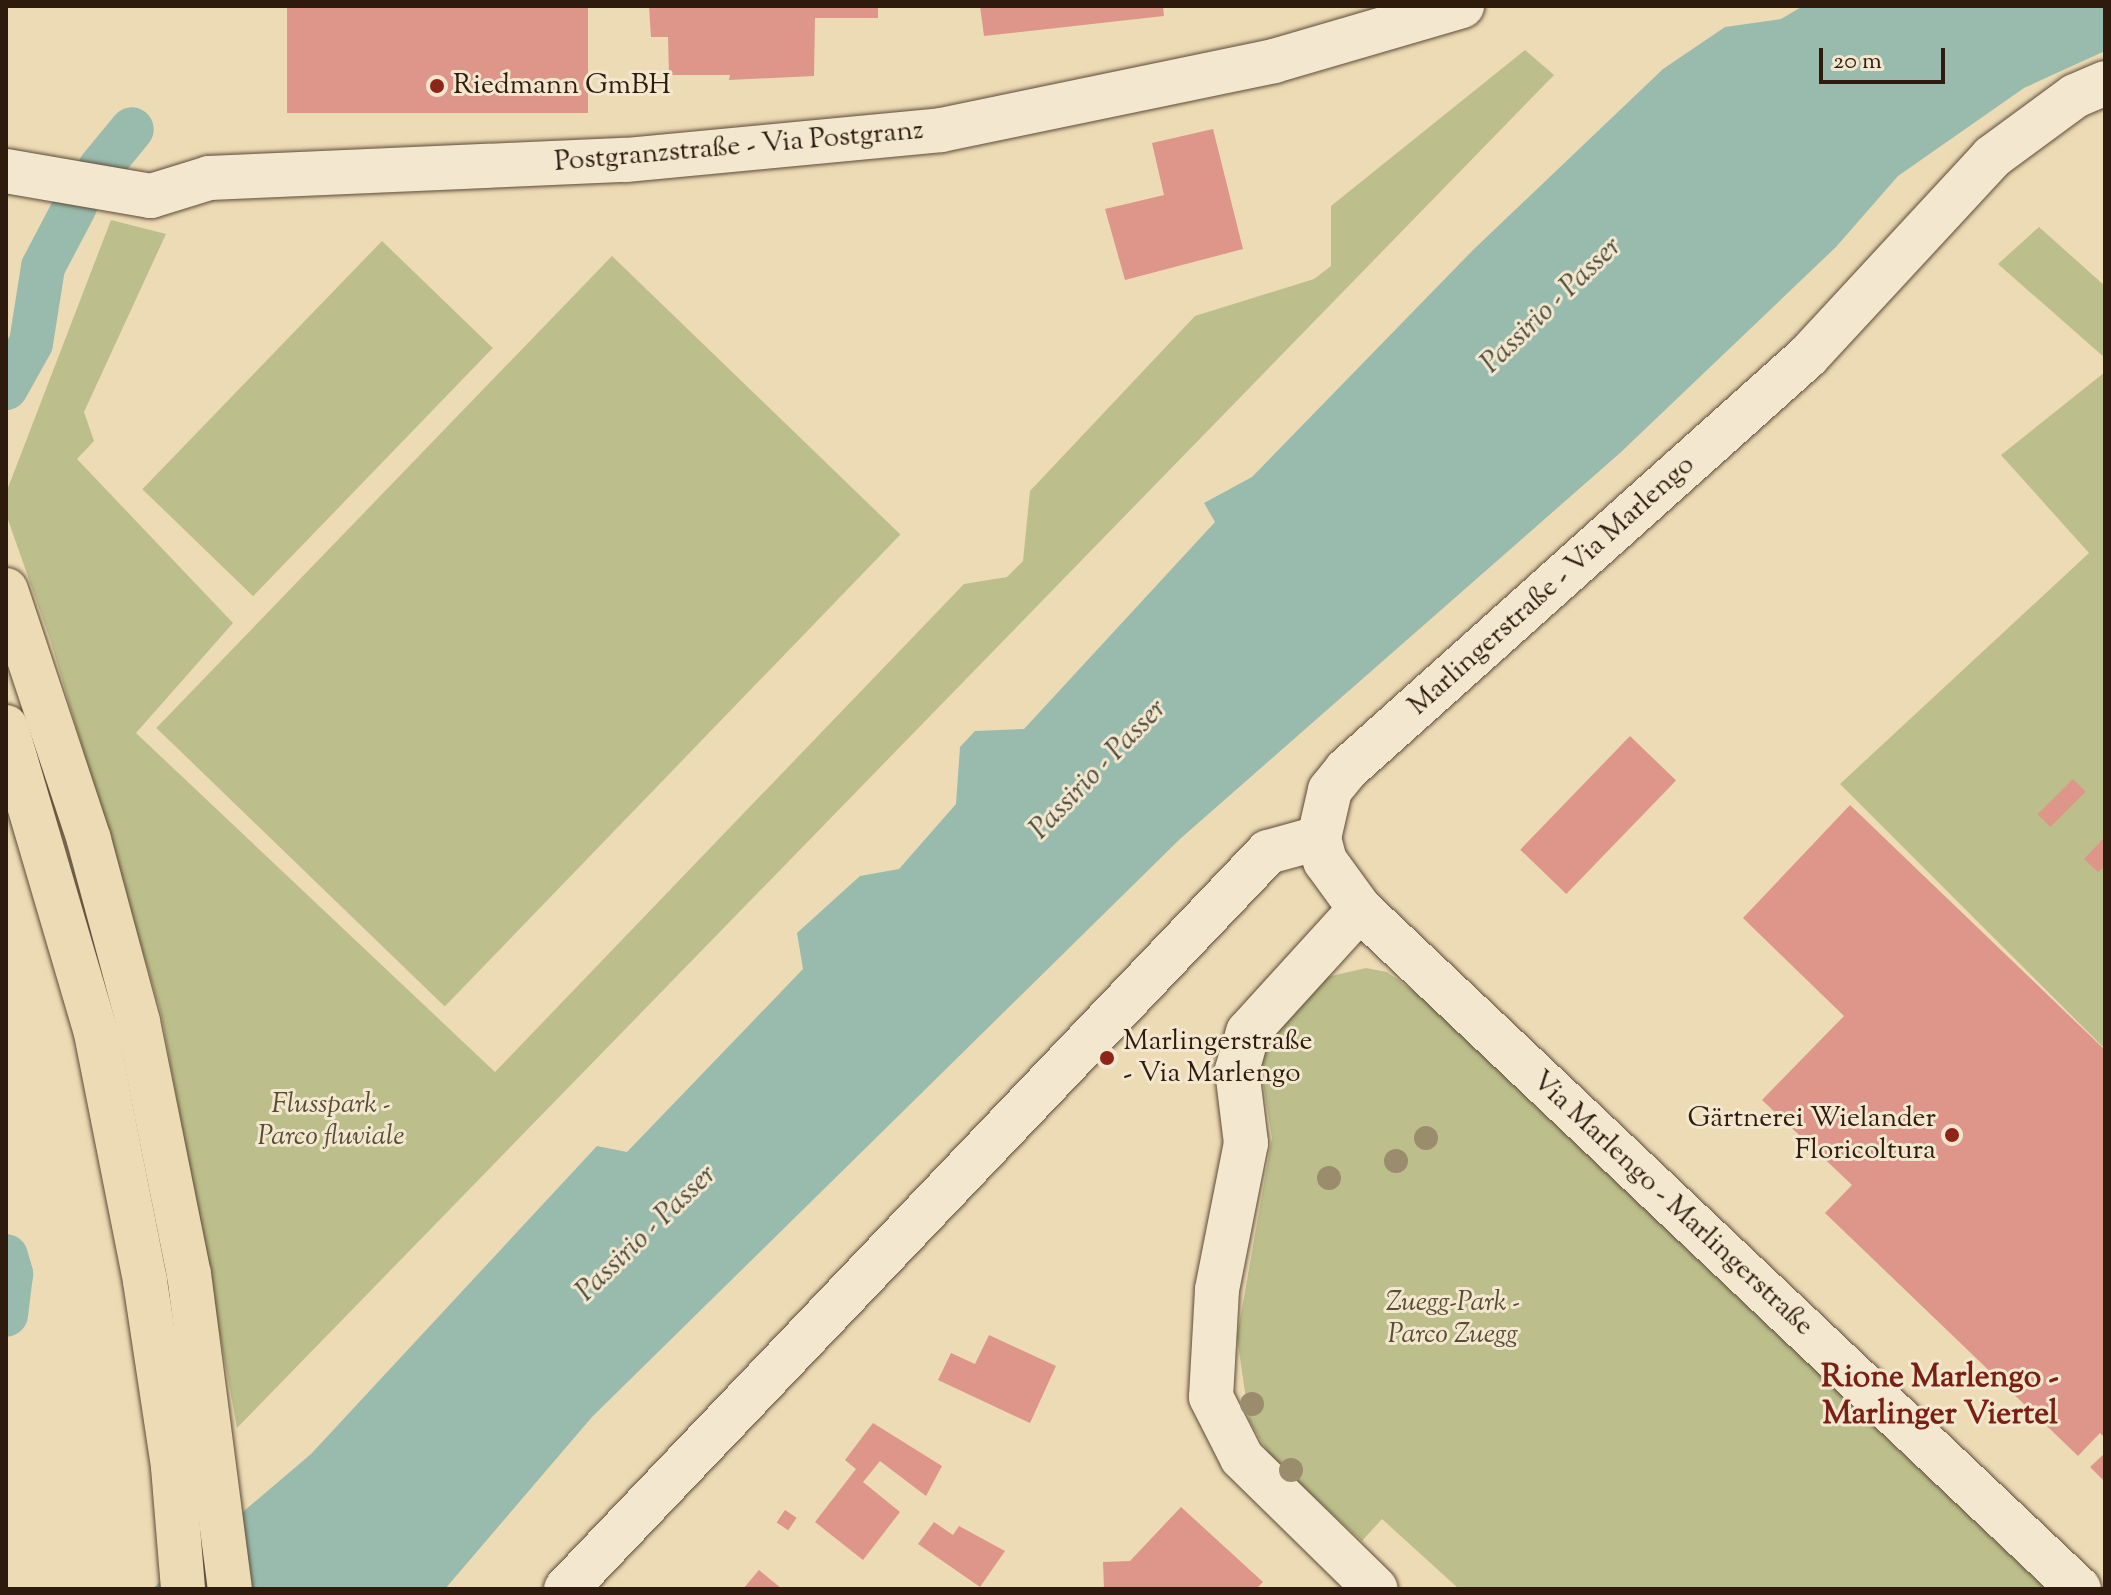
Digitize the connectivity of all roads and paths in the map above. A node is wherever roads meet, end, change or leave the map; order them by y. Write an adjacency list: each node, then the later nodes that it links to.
1 (1462, 6): 3 (street, Postgranzstraße - Via Postgranz)
2 (2105, 83): 6 (street, Marlingerstraße - Via Marlengo)
3 (6, 171)
4 (6, 590): 9 (highway)
5 (6, 727): 8 (highway)
6 (1319, 838): 7 (street, Via Marlengo - Marlingerstraße); 10 (street)
7 (1360, 909): 11 (street); 12 (street, Via Marlengo - Marlingerstraße)
8 (183, 1589)
9 (230, 1589)
10 (566, 1589)
11 (1376, 1589)
12 (2079, 1589)

